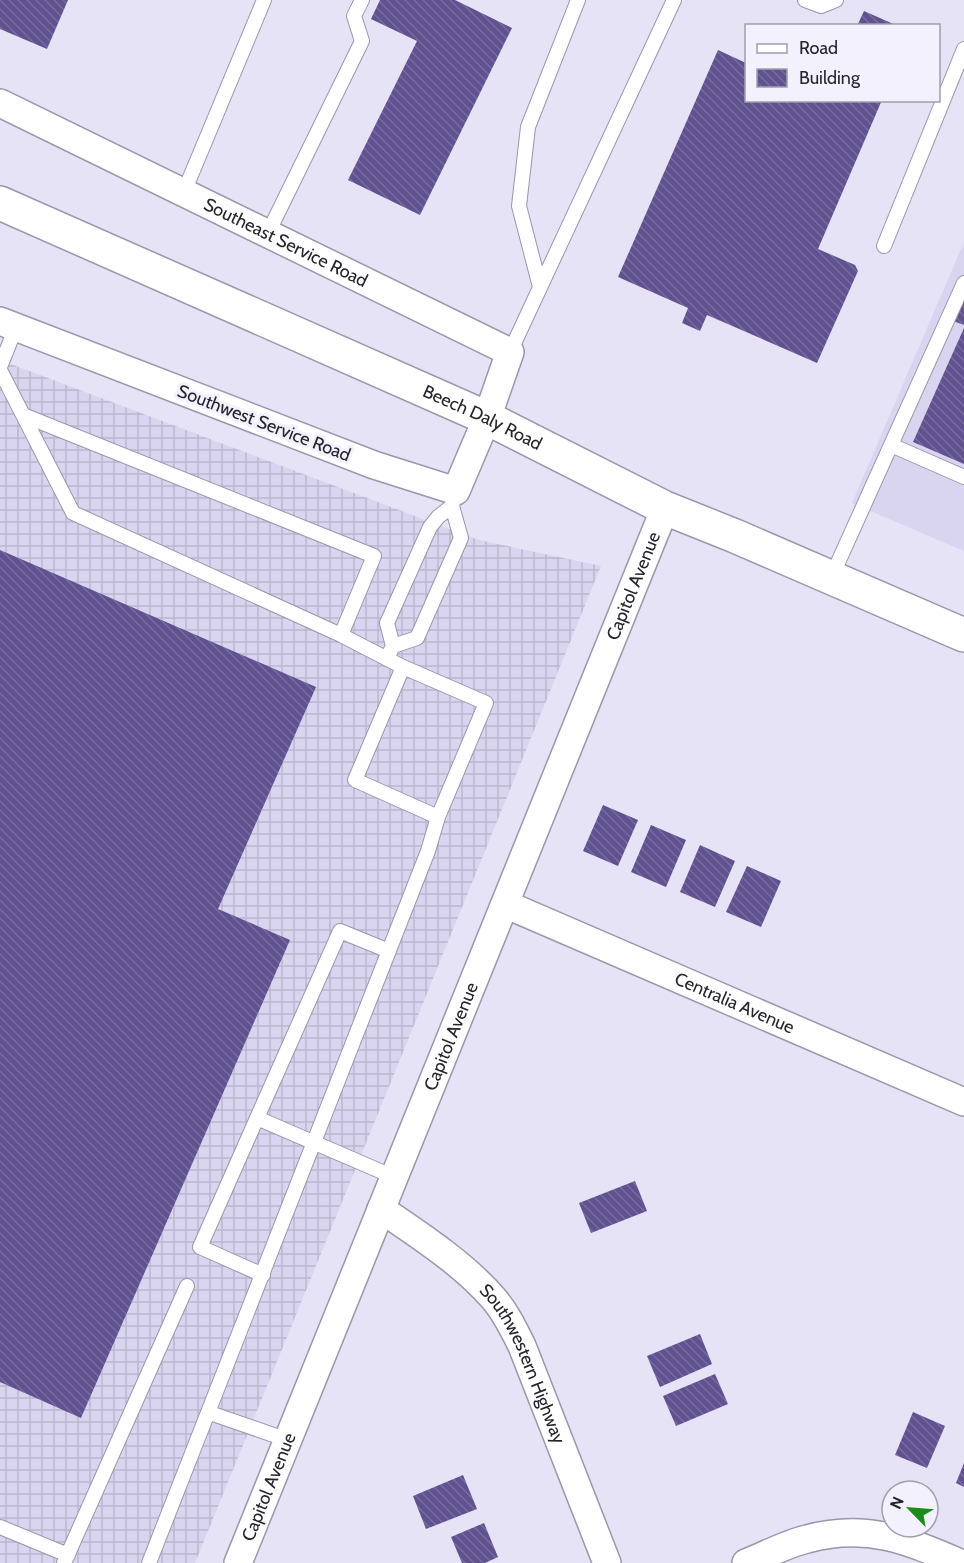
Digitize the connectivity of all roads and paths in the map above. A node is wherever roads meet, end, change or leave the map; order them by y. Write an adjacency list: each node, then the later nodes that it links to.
1 (264, 0): 9 (lane)
2 (362, 0): 11 (lane)
3 (578, 0): 14 (lane)
4 (675, 0): 14 (lane)
5 (805, 0): 6 (lane)
6 (836, 0)
7 (964, 49): 12 (lane)
8 (0, 104): 9 (street, Southeast Service Road)
9 (184, 192): 11 (street, Southeast Service Road)
10 (0, 203): 19 (main road, Beech Daly Road)
11 (268, 233): 16 (street, Southeast Service Road)
12 (884, 246)
13 (964, 284): 20 (lane)
14 (540, 287): 16 (lane)
15 (8, 324): 17 (lane); 22 (street, Southwest Service Road)
16 (510, 352): 19 (street)
17 (0, 368): 18 (lane)
18 (23, 415): 25 (lane); 25 (lane)
19 (487, 418): 22 (street); 23 (main road, Beech Daly Road)
20 (891, 445): 21 (lane); 24 (lane)
21 (964, 477)
22 (454, 498): 27 (lane); 27 (lane)
23 (665, 508): 24 (main road, Beech Daly Road); 30 (street, Capitol Avenue)
24 (831, 578): 26 (main road, Beech Daly Road)
25 (341, 635): 27 (lane)
26 (964, 635)
27 (390, 652): 28 (lane)
28 (403, 667): 29 (lane); 29 (lane)
29 (438, 817): 31 (lane)
30 (505, 904): 32 (street, Centralia Avenue); 35 (street, Capitol Avenue)
31 (389, 951): 33 (lane); 34 (lane)
32 (964, 1102)
33 (257, 1118): 34 (lane); 37 (lane)
34 (314, 1144): 35 (lane); 37 (lane)
35 (394, 1177): 36 (street, Capitol Avenue)
36 (381, 1209): 40 (street, Capitol Avenue); 45 (street, Southwestern Highway)
37 (263, 1275): 39 (lane)
38 (187, 1286): 42 (lane)
39 (210, 1413): 40 (lane); 43 (lane)
40 (288, 1440): 44 (street, Capitol Avenue)
41 (0, 1527): 42 (lane)
42 (66, 1559)
43 (149, 1563)
44 (238, 1563)
45 (607, 1563)
46 (746, 1563): 47 (street)
47 (960, 1563)

